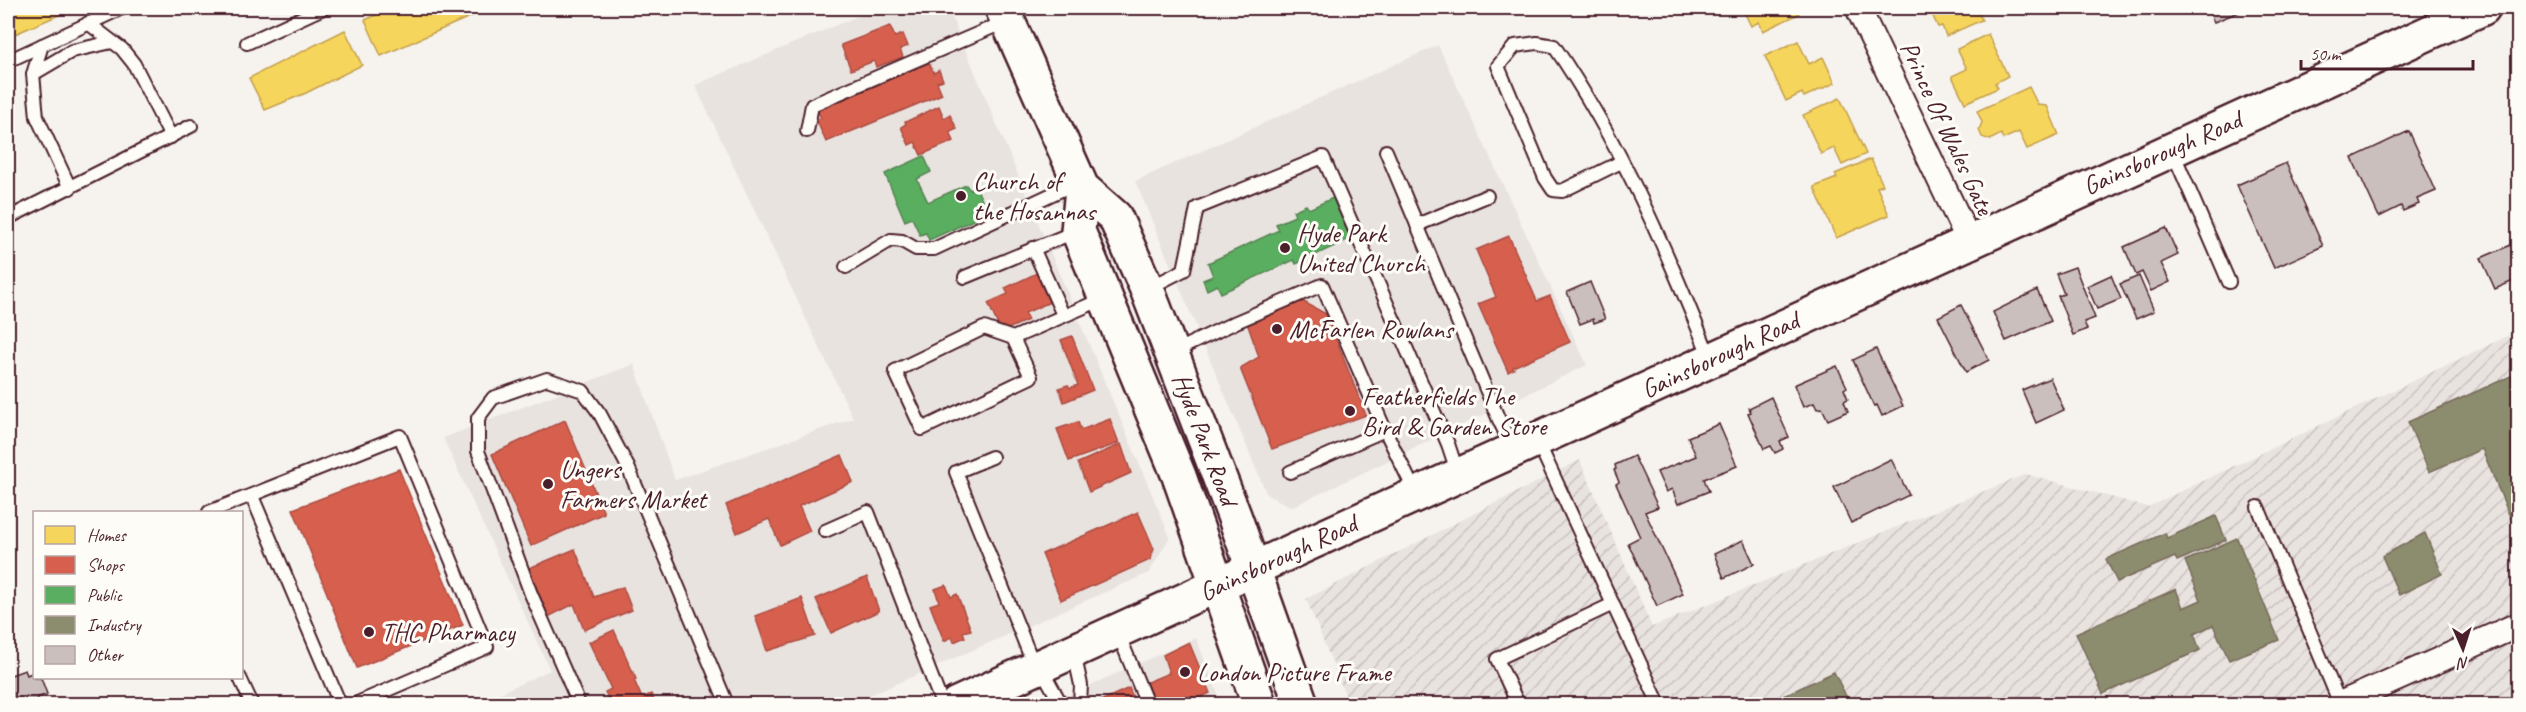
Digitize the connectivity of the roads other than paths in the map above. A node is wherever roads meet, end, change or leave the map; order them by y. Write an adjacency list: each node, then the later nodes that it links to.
1 (122, 8): 6 (lane)
2 (323, 8): 8 (lane)
3 (1858, 8): 24 (street, Prince Of Wales Gate)
4 (2484, 8): 15 (main road, Gainsborough Road)
5 (1005, 14): 13 (lane); 18 (main road, Hyde Park Road)
6 (88, 23): 7 (lane); 9 (lane)
7 (112, 42): 11 (lane); 14 (lane)
8 (247, 43)
9 (42, 45): 10 (lane); 11 (lane)
10 (8, 61)
11 (33, 74): 19 (lane)
12 (191, 126): 14 (lane)
13 (807, 131)
14 (171, 137): 19 (lane)
15 (2171, 149): 24 (main road, Gainsborough Road); 28 (lane)
16 (1386, 150): 22 (lane)
17 (1622, 162): 17 (lane); 34 (lane)
18 (1080, 185): 23 (main road, Hyde Park Road); 26 (lane); 29 (main road, Hyde Park Road)
19 (70, 188): 21 (lane)
20 (1487, 196): 22 (lane)
21 (8, 218)
22 (1417, 225): 36 (lane)
23 (1078, 231): 25 (lane); 30 (main road, Hyde Park Road)
24 (1969, 241): 34 (main road, Gainsborough Road)
25 (1033, 248): 27 (lane); 31 (lane)
26 (846, 267)
27 (965, 277)
28 (2229, 282)
29 (1147, 289): 33 (main road, Hyde Park Road); 39 (lane)
30 (1106, 297): 31 (lane); 46 (main road, Hyde Park Road)
31 (1063, 315): 32 (lane)
32 (1013, 338): 32 (lane)
33 (1171, 353): 35 (lane); 45 (main road, Hyde Park Road)
34 (1711, 359): 36 (main road, Gainsborough Road)
35 (1385, 430): 38 (lane); 40 (lane)
36 (1525, 444): 39 (main road, Gainsborough Road); 47 (lane)
37 (992, 457): 51 (lane)
38 (1290, 472)
39 (1459, 475): 40 (main road, Gainsborough Road)
40 (1416, 495): 45 (main road, Gainsborough Road)
41 (252, 496): 43 (lane); 55 (lane); 56 (lane)
42 (2258, 507): 53 (lane)
43 (213, 511)
44 (825, 531): 59 (lane)
45 (1253, 569): 46 (main road, Gainsborough Road); 65 (main road, Hyde Park Road)
46 (1218, 585): 49 (main road, Gainsborough Road); 64 (main road, Hyde Park Road)
47 (1613, 604): 66 (lane); 67 (lane)
48 (2518, 625): 53 (street)
49 (1117, 632): 50 (main road, Gainsborough Road); 63 (lane)
50 (1074, 651): 51 (main road, Gainsborough Road); 62 (lane)
51 (1038, 668): 60 (main road, Gainsborough Road); 61 (lane)
52 (240, 679): 54 (lane)
53 (2340, 704)
54 (252, 705)
55 (340, 705)
56 (355, 705)
57 (579, 705): 58 (lane)
58 (727, 705)
59 (942, 705)
60 (957, 705)
61 (1061, 705)
62 (1080, 705)
63 (1147, 705)
64 (1259, 705)
65 (1301, 705)
66 (1518, 705)
67 (1659, 705)

